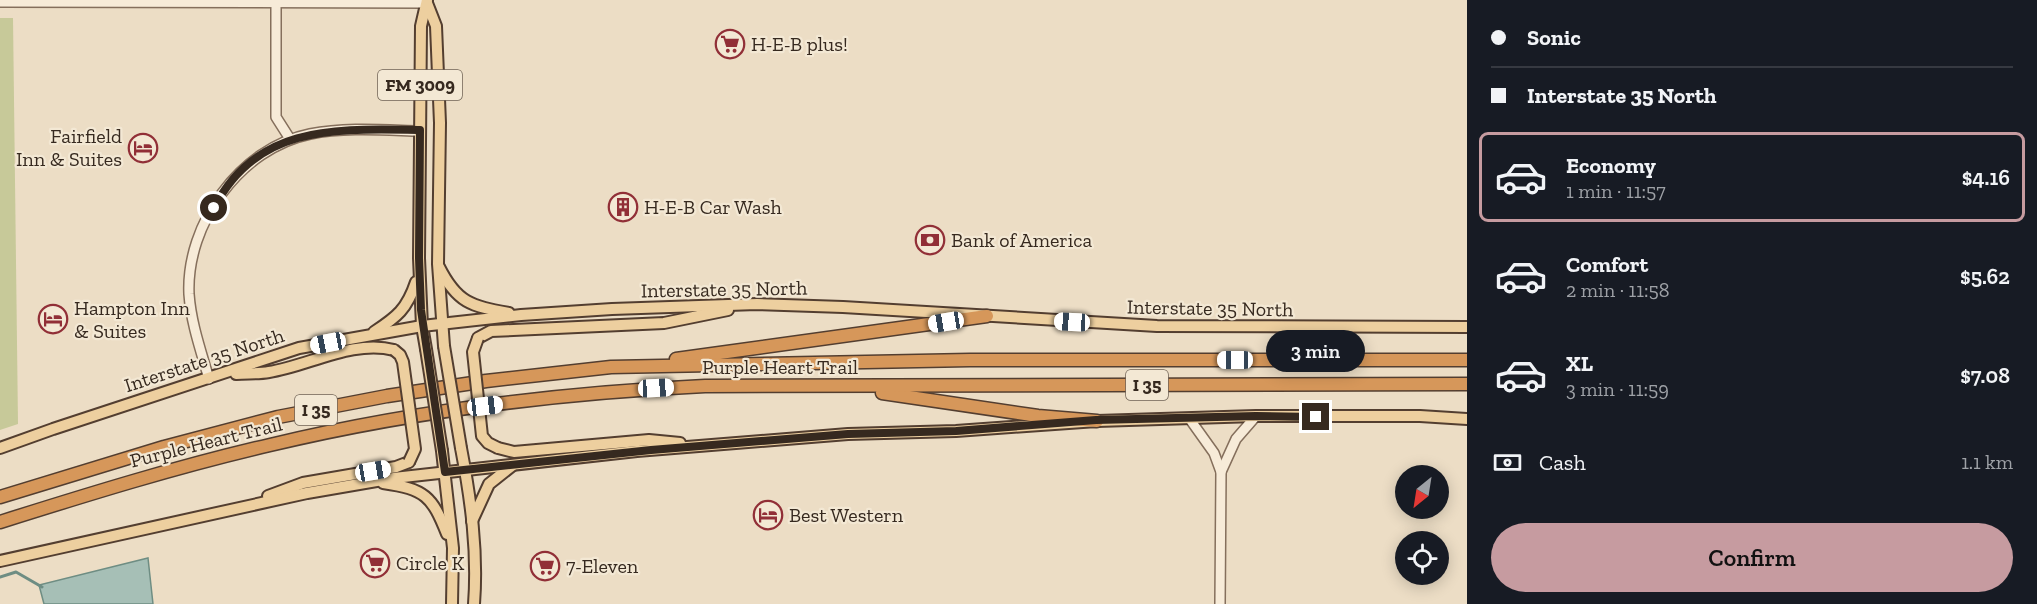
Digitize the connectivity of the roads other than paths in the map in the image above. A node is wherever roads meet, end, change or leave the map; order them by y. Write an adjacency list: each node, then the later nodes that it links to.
1 (276, 1): 2 (street); 3 (street); 5 (street)
2 (427, 2): 4 (main road, FM 3009); 6 (main road, FM 3009)
3 (0, 3)
4 (420, 130): 5 (street); 7 (main road, FM 3009)
5 (290, 139): 18 (street)
6 (438, 264): 9 (main road); 11 (main road, FM 3009)
7 (419, 273): 12 (main road, FM 3009); 14 (main road)
8 (758, 304): 9 (main road, Interstate 35 North); 10 (main road, Interstate 35 North); 25 (main road, bridge)
9 (521, 315): 11 (main road, Interstate 35 North)
10 (987, 316): 13 (main road, Interstate 35 North); 16 (highway)
11 (441, 324): 12 (main road, Interstate 35 North); 28 (main road, FM 3009, bridge)
12 (422, 326): 14 (main road, Interstate 35 North); 29 (main road, FM 3009, bridge)
13 (1467, 327)
14 (369, 335): 17 (main road, Interstate 35 North)
15 (1467, 360): 16 (highway, Purple Heart Trail / I 35)
16 (631, 366): 32 (highway, Purple Heart Trail / I 35)
17 (222, 375): 18 (main road, Interstate 35 North); 34 (main road, bridge)
18 (209, 379): 26 (main road, Interstate 35 North)
19 (1467, 384): 20 (highway, Purple Heart Trail / I 35)
20 (827, 387): 24 (highway); 33 (highway, Purple Heart Trail / I 35)
21 (1256, 416): 22 (main road); 23 (main road); 30 (street)
22 (1189, 418): 24 (main road); 30 (street)
23 (1467, 419)
24 (1096, 420): 25 (main road)
25 (705, 445): 27 (main road)
26 (0, 448)
27 (515, 464): 28 (main road); 35 (main road)
28 (465, 469): 29 (main road); 35 (main road, FM 3009)
29 (445, 472): 31 (main road); 38 (main road, FM 3009)
30 (1221, 472): 42 (street)
31 (370, 482): 34 (main road); 38 (main road)
32 (3, 495)
33 (35, 511): 36 (highway, Purple Heart Trail / I 35); 37 (highway)
34 (219, 514): 39 (main road)
35 (472, 521): 41 (main road, FM 3009)
36 (0, 522)
37 (0, 528)
38 (453, 548): 40 (main road, FM 3009)
39 (0, 561)
40 (452, 604)
41 (474, 604)
42 (1220, 604)

